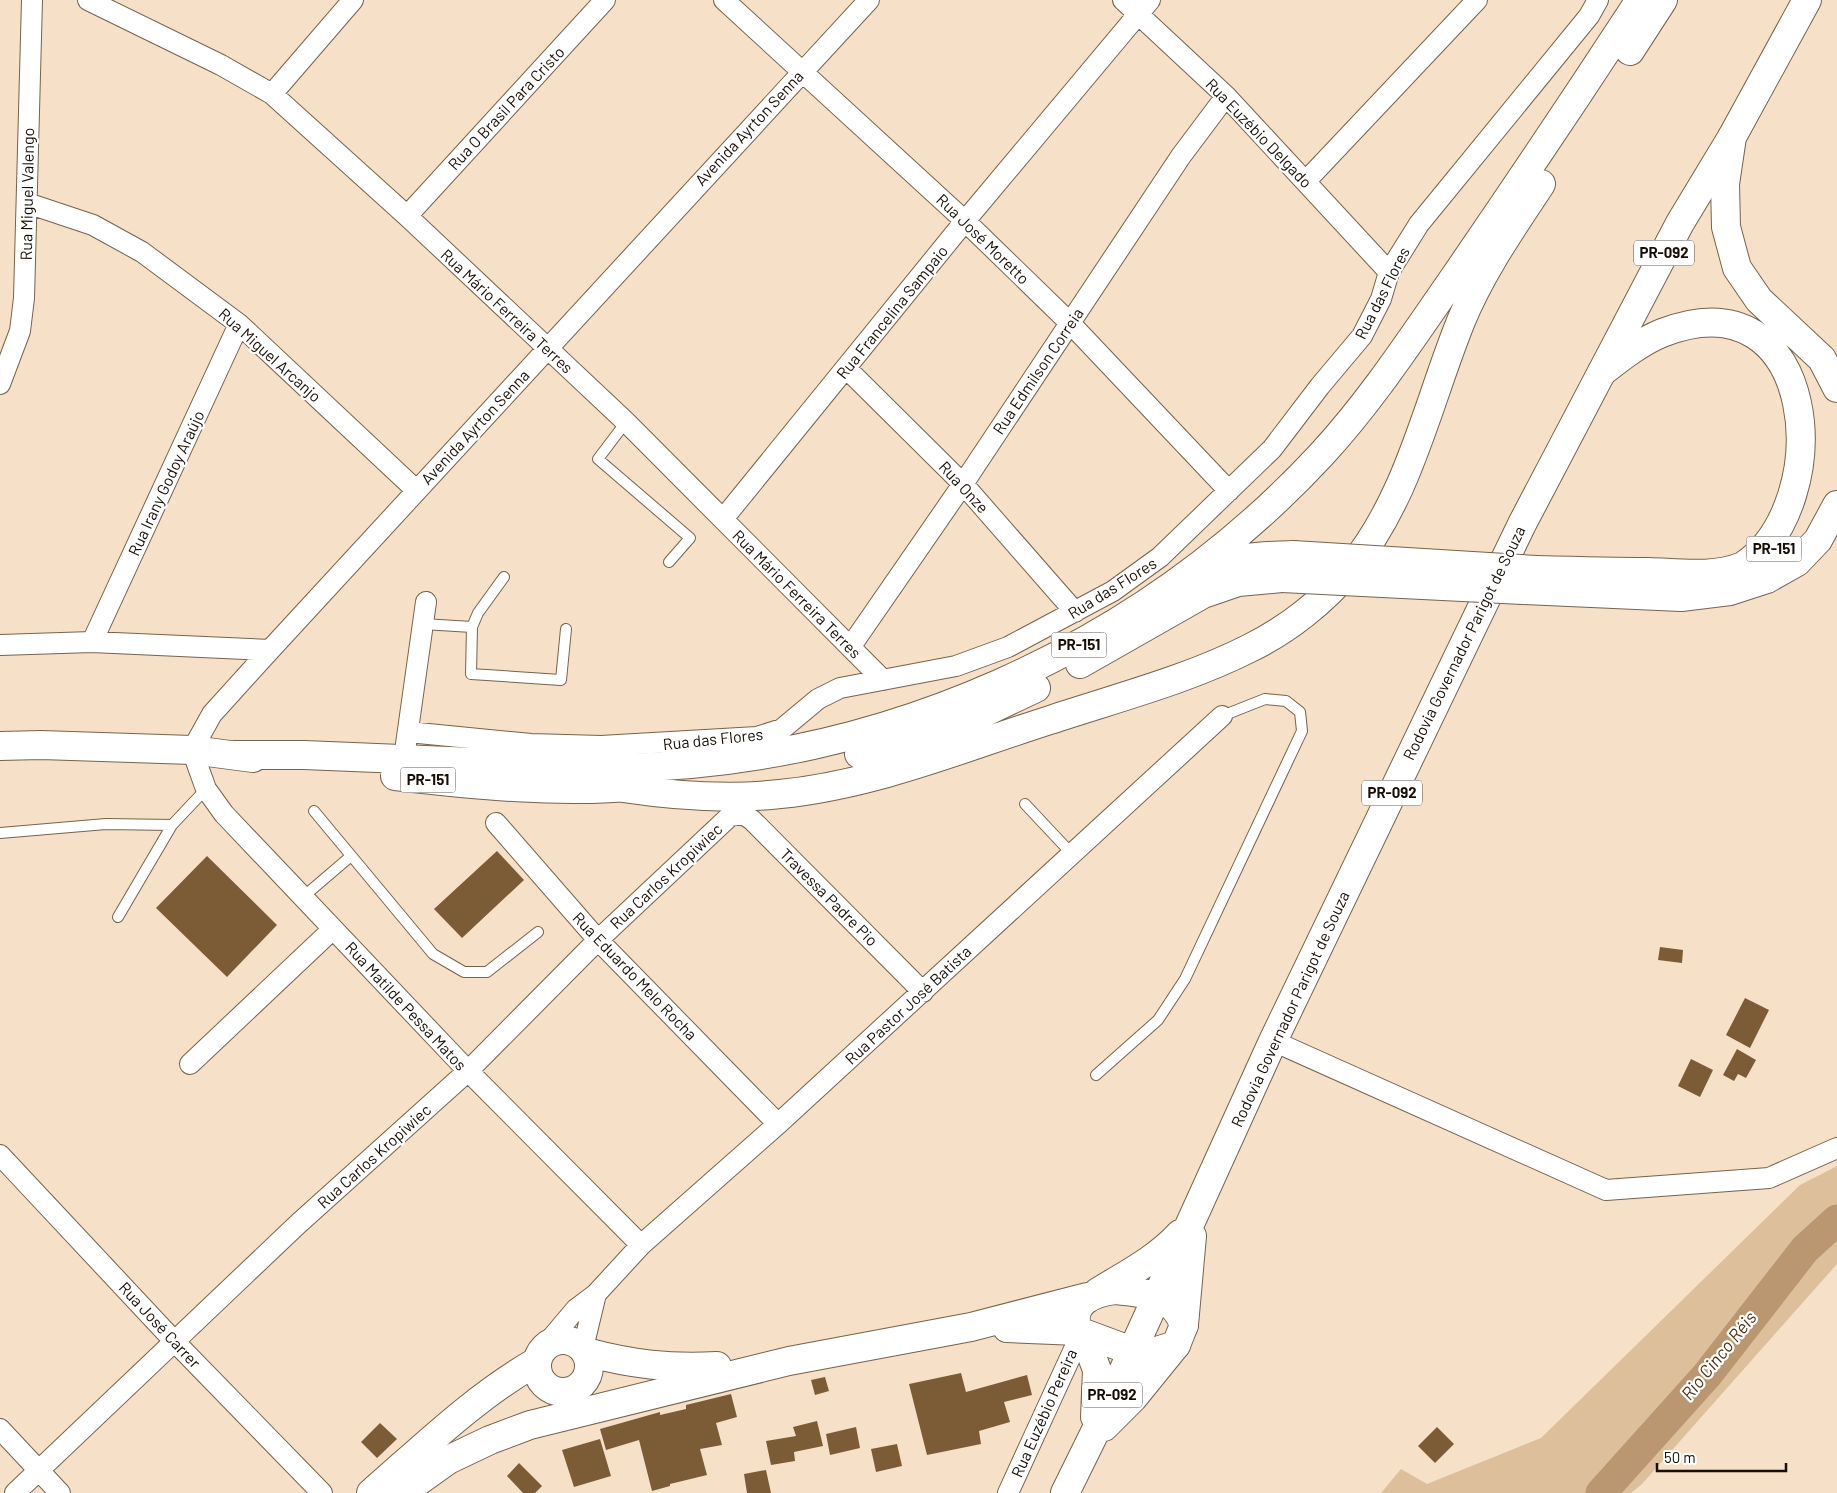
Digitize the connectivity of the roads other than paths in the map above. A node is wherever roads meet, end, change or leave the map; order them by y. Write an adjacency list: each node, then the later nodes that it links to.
1 (32, 0): 19 (street, Rua Miguel Valengo)
2 (88, 0): 15 (street, Rua Mário Ferreira Terres)
3 (353, 0): 15 (street)
4 (605, 0): 20 (street, Rua O Brasil Para Cristo)
5 (724, 0): 14 (street, Rua José Moretto)
6 (869, 0): 14 (street, Avenida Ayrton Senna)
7 (1123, 0): 13 (street, Rua Euzébio Delgado)
8 (1598, 0): 22 (street, Rua das Flores)
9 (1640, 0): 47 (main road, PR-151)
10 (1663, 0): 56 (main road, PR-151)
11 (1807, 0): 17 (main road, Rodovia Governador Parigot de Souza / PR-092)
12 (1468, 3): 18 (street)
13 (1144, 7): 16 (street, Rua Euzébio Delgado); 21 (street, Rua Francelina Sampaio)
14 (801, 72): 21 (street, Rua José Moretto); 25 (street, Avenida Ayrton Senna)
15 (272, 94): 20 (street, Rua Mário Ferreira Terres)
16 (1226, 96): 18 (street, Rua Euzébio Delgado); 23 (street, Rua Edmilson Correia)
17 (1735, 130): 27 (main road, Rodovia Governador Parigot de Souza / PR-092); 29 (main road)
18 (1306, 181): 22 (street, Rua Euzébio Delgado)
19 (27, 203): 24 (street, Rua Miguel Arcanjo); 28 (street, Rua Miguel Valengo)
20 (406, 216): 25 (street, Rua Mário Ferreira Terres)
21 (965, 221): 23 (street, Rua José Moretto); 26 (street, Rua Francelina Sampaio)
22 (1389, 272): 33 (street, Rua das Flores)
23 (1070, 323): 31 (street, Rua Edmilson Correia); 33 (street, Rua José Moretto)
24 (239, 324): 32 (street, Rua Miguel Arcanjo); 44 (street, Rua Irany Godoy Araújo)
25 (547, 348): 30 (street, Rua Mário Ferreira Terres); 32 (street, Avenida Ayrton Senna)
26 (846, 368): 31 (street, Rua Onze); 35 (street, Rua Francelina Sampaio)
27 (1602, 372): 29 (main road); 72 (main road, Rodovia Governador Parigot de Souza / PR-092)
28 (0, 384)
29 (1830, 398)
30 (626, 422): 35 (street, Rua Mário Ferreira Terres); 36 (lane)
31 (963, 484): 40 (street, Rua Onze); 46 (street, Rua Edmilson Correia)
32 (416, 490): 48 (street, Avenida Ayrton Senna)
33 (1229, 491): 40 (street, Rua das Flores)
34 (1830, 494): 37 (main road, PR-151, bridge)
35 (723, 519): 46 (street, Rua Mário Ferreira Terres)
36 (669, 562)
37 (1288, 566): 47 (main road, PR-151); 56 (main road, PR-151)
38 (504, 577): 42 (lane)
39 (426, 602): 41 (street)
40 (1075, 612): 49 (street, Rua das Flores)
41 (423, 624): 42 (lane); 51 (street)
42 (472, 627): 43 (lane)
43 (566, 629)
44 (92, 642): 45 (street); 48 (street)
45 (0, 645)
46 (851, 646): 49 (street, Rua Mário Ferreira Terres)
47 (1076, 646): 55 (main road, PR-151)
48 (270, 650): 53 (street, Avenida Ayrton Senna)
49 (883, 680): 51 (street, Rua das Flores)
50 (1222, 716): 64 (street, Rua Pastor José Batista); 75 (lane)
51 (408, 732): 55 (street)
52 (0, 746): 53 (main road, PR-151)
53 (192, 750): 54 (main road, PR-151); 57 (street, Rua Matilde Pessa Matos)
54 (235, 755): 55 (main road, PR-151); 56 (main road, PR-151)
55 (402, 759)
56 (623, 788)
57 (206, 789): 62 (lane); 66 (street, Rua Matilde Pessa Matos)
58 (1024, 804): 64 (lane)
59 (314, 811): 65 (lane)
60 (730, 816): 70 (street, Rua Carlos Kropiwiec); 71 (street, Travessa Padre Pio)
61 (496, 823): 70 (street, Rua Eduardo Melo Rocha)
62 (172, 825): 63 (lane); 67 (lane)
63 (0, 833)
64 (1072, 854): 71 (street, Rua Pastor José Batista)
65 (351, 856): 66 (lane); 69 (lane)
66 (303, 897): 68 (street, Rua Matilde Pessa Matos)
67 (118, 917)
68 (332, 928): 73 (street); 74 (street, Rua Matilde Pessa Matos)
69 (538, 932)
70 (598, 940): 74 (street, Rua Carlos Kropiwiec); 76 (street, Rua Eduardo Melo Rocha)
71 (923, 992): 76 (street, Rua Pastor José Batista)
72 (1273, 1041): 77 (street); 79 (main road, Rodovia Governador Parigot de Souza / PR-092)
73 (190, 1064)
74 (468, 1071): 80 (street, Rua Matilde Pessa Matos); 87 (street, Rua Carlos Kropiwiec)
75 (1096, 1075)
76 (778, 1124): 80 (street, Rua Pastor José Batista)
77 (1837, 1148)
78 (1, 1158): 87 (street, Rua José Carrer)
79 (1193, 1220): 82 (main road); 83 (main road, Rodovia Governador Parigot de Souza / PR-092); 86 (main road)
80 (641, 1245): 81 (street, Rua Pastor José Batista)
81 (596, 1294): 88 (street, Rua Pastor José Batista); 90 (street, Rua Pastor José Batista)
82 (1093, 1295): 83 (main road); 84 (main road); 85 (main road)
83 (1157, 1297): 86 (main road); 89 (main road, Rodovia Governador Parigot de Souza / PR-092)
84 (970, 1327): 85 (main road); 91 (main road)
85 (1081, 1333): 89 (main road); 94 (main road); 101 (street, Rua Euzébio Pereira)
86 (1180, 1335): 89 (main road); 94 (main road)
87 (175, 1342): 95 (street, Rua Carlos Kropiwiec); 98 (street, Rua José Carrer)
88 (584, 1350): 90 (main road); 91 (main road); 92 (main road)
89 (1132, 1351): 94 (main road, Rodovia Governador Parigot de Souza / PR-092)
90 (540, 1355): 92 (main road); 99 (main road)
91 (789, 1362): 92 (main road)
92 (574, 1398): 100 (main road)
93 (0, 1429): 95 (street)
94 (1092, 1438): 102 (main road, Rodovia Governador Parigot de Souza / PR-092)
95 (39, 1470): 96 (street, Rua Carlos Kropiwiec); 97 (street)
96 (15, 1493)
97 (60, 1493)
98 (322, 1493)
99 (371, 1493)
100 (402, 1493)
101 (1008, 1493)
102 (1065, 1493)

